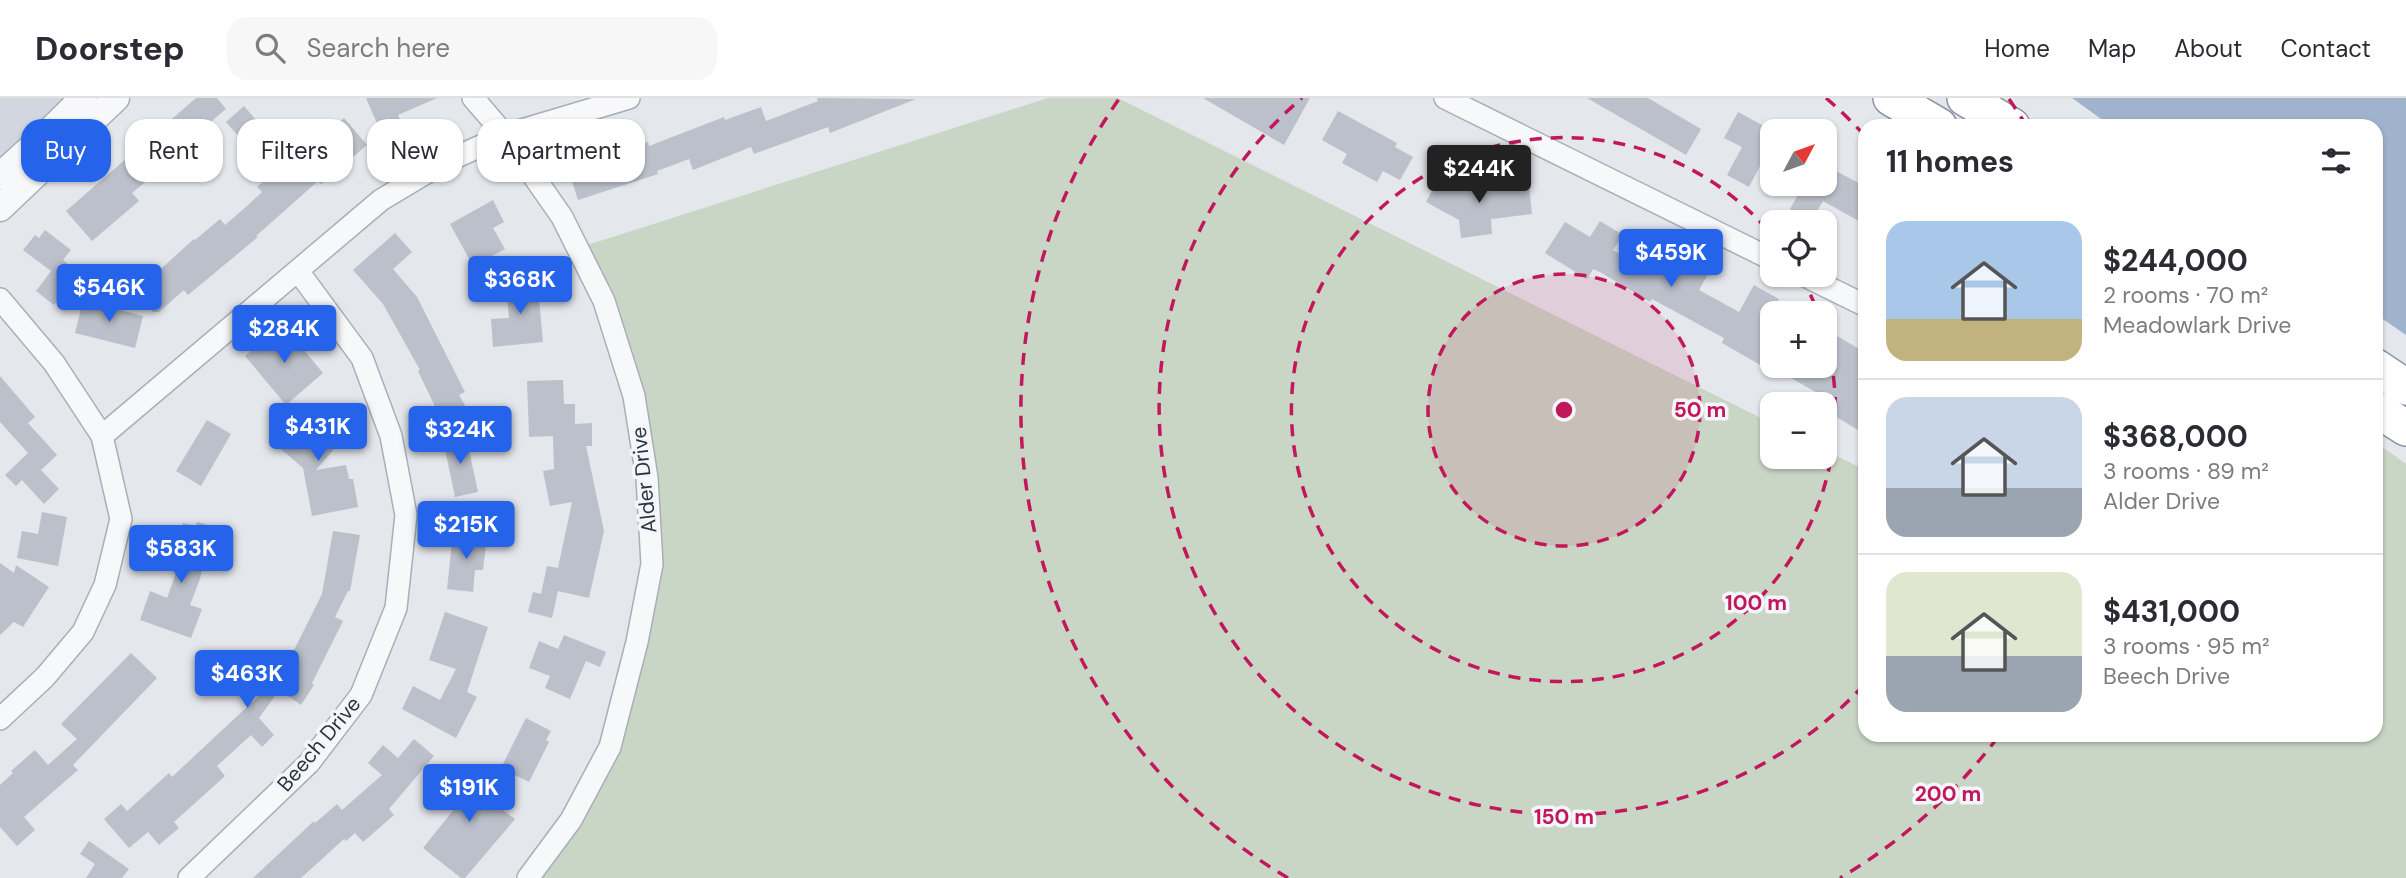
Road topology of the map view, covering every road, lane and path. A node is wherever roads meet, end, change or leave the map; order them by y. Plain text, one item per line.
1 (83, 98) edge
2 (116, 98) edge
3 (473, 98) edge
4 (629, 98) edge
5 (1444, 98) edge
6 (1892, 98) edge
7 (1965, 98) edge
8 (491, 119) edge
9 (559, 119) edge
10 (1927, 119) edge
11 (2000, 119) edge
12 (477, 148) edge
13 (0, 176) edge
14 (538, 182) edge
15 (0, 208) edge
16 (1760, 254) edge
17 (298, 271) junction
18 (1827, 287) edge
19 (0, 299) edge
20 (1858, 302) edge
21 (2383, 372) edge
22 (2406, 387) edge
23 (2383, 413) edge
24 (2406, 428) edge
25 (102, 436) junction
26 (0, 719) edge
27 (189, 878) edge
28 (528, 878) edge

1 - 13 street
2 - 15 street
3 - 8 street, Alder Drive
4 - 9 street
5 - 16 street
6 - 10 highway
7 - 11 highway
12 - 17 street
14 - 28 street, Alder Drive
17 - 25 street
17 - 27 street, Beech Drive
18 - 20 street
19 - 25 street
21 - 22 highway
23 - 24 highway
25 - 26 street

